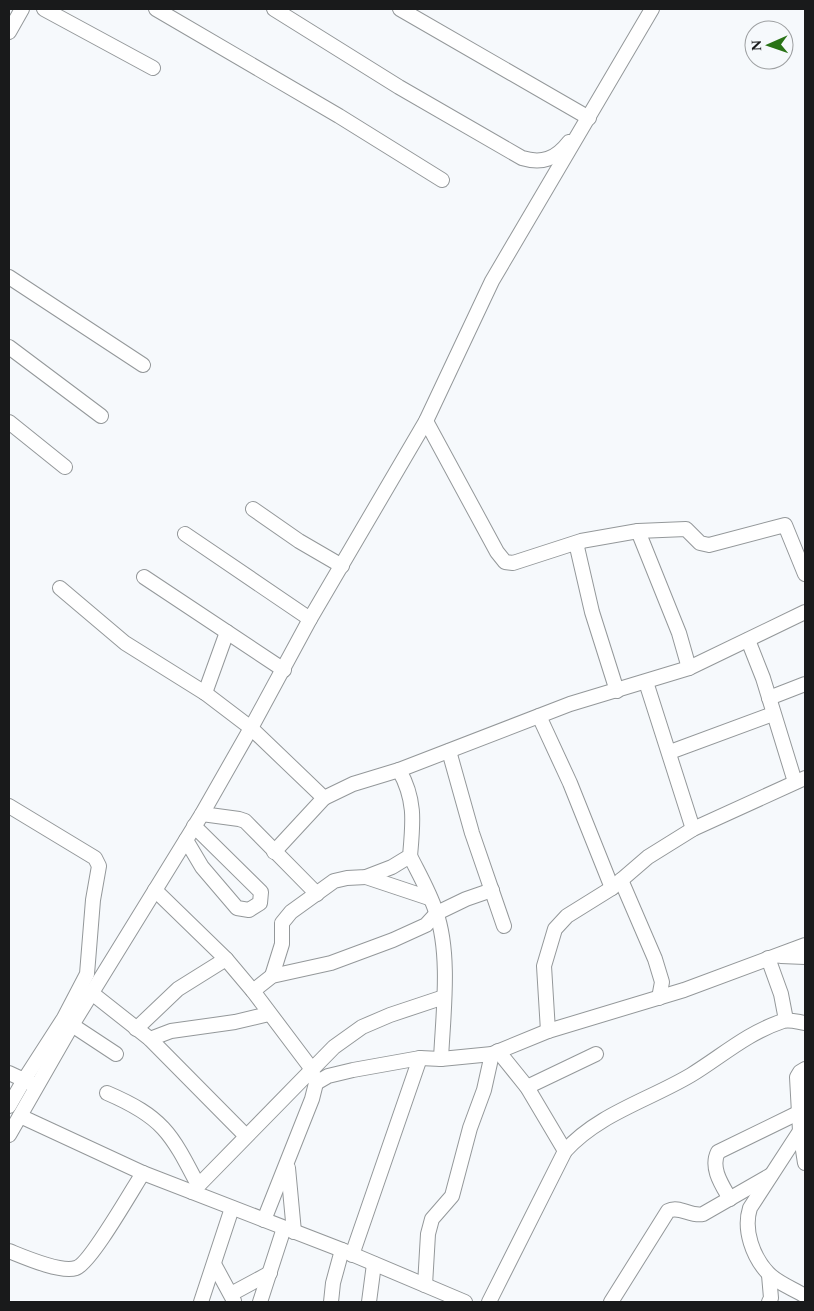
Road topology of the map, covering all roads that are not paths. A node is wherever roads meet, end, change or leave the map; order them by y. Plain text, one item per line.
1 (22, 9) edge
2 (44, 9) edge
3 (156, 9) edge
4 (274, 9) edge
5 (400, 9) edge
6 (652, 9) edge
7 (9, 32) edge
8 (153, 68) dead end
9 (589, 118) junction
10 (442, 180) dead end
11 (9, 277) edge
12 (9, 347) edge
13 (143, 365) dead end
14 (101, 416) dead end
15 (426, 421) junction
16 (9, 422) edge
17 (65, 467) dead end
18 (253, 509) dead end
19 (638, 531) junction
20 (185, 534) dead end
21 (579, 543) junction
22 (342, 566) junction
23 (805, 574) edge
24 (144, 577) dead end
25 (60, 588) dead end
26 (805, 612) edge
27 (310, 619) junction
28 (226, 632) junction
29 (748, 640) junction
30 (689, 668) junction
31 (284, 670) junction
32 (646, 682) junction
33 (805, 684) edge
34 (616, 691) junction
35 (205, 692) junction
36 (770, 698) junction
37 (773, 714) junction
38 (539, 716) junction
39 (251, 728) junction
40 (449, 751) junction
41 (670, 752) junction
42 (400, 770) junction
43 (800, 780) edge
44 (324, 798) junction
45 (9, 806) edge
46 (198, 820) junction
47 (693, 829) junction
48 (186, 840) junction
49 (274, 852) junction
50 (410, 856) junction
51 (366, 876) junction
52 (617, 884) junction
53 (155, 890) junction
54 (492, 890) junction
55 (317, 894) junction
56 (429, 898) junction
57 (437, 913) junction
58 (504, 926) dead end
59 (805, 945) edge
60 (805, 957) edge
61 (768, 958) junction
62 (226, 959) junction
63 (272, 976) junction
64 (253, 991) junction
65 (93, 994) junction
66 (444, 997) junction
67 (659, 998) junction
68 (269, 1014) junction
69 (786, 1020) junction
70 (805, 1023) edge
71 (72, 1025) junction
72 (136, 1029) junction
73 (548, 1031) junction
74 (150, 1038) junction
75 (495, 1052) junction
76 (116, 1054) dead end
77 (596, 1054) dead end
78 (420, 1058) junction
79 (441, 1059) junction
80 (310, 1068) junction
81 (805, 1069) edge
82 (9, 1073) edge
83 (24, 1080) junction
84 (316, 1083) junction
85 (527, 1086) junction
86 (37, 1087) junction
87 (107, 1093) dead end
88 (9, 1106) edge
89 (801, 1108) edge
90 (20, 1116) junction
91 (800, 1131) junction
92 (9, 1135) edge
93 (246, 1136) junction
94 (565, 1151) junction
95 (805, 1163) edge
96 (287, 1165) junction
97 (143, 1173) junction
98 (771, 1175) junction
99 (195, 1188) junction
100 (730, 1199) junction
101 (232, 1208) junction
102 (264, 1220) junction
103 (289, 1230) junction
104 (9, 1251) edge
105 (347, 1252) junction
106 (214, 1264) junction
107 (374, 1264) junction
108 (270, 1274) junction
109 (770, 1275) junction
110 (784, 1284) junction
111 (425, 1285) junction
112 (805, 1296) edge
113 (233, 1298) edge
114 (770, 1300) edge
115 (202, 1302) edge
116 (260, 1302) edge
117 (331, 1302) edge
118 (369, 1302) edge
119 (465, 1302) edge
120 (489, 1302) edge
121 (611, 1302) edge

1 - 7 street
2 - 8 street
3 - 10 street
4 - 9 street
5 - 9 street
6 - 9 street
9 - 15 street
11 - 13 street
12 - 14 street
15 - 21 street
15 - 22 street
16 - 17 street
18 - 22 street
19 - 21 street
19 - 23 street
19 - 30 street
20 - 27 street
21 - 34 street
22 - 27 street
24 - 28 street
25 - 35 street
26 - 29 street
27 - 31 street
28 - 31 street
28 - 35 street
29 - 30 street
29 - 36 street
30 - 32 street
31 - 39 street
32 - 34 street
32 - 41 street
33 - 36 street
34 - 38 street
35 - 39 street
36 - 37 street
37 - 41 street
37 - 43 street
38 - 40 street
38 - 52 street
39 - 44 street
39 - 46 street
40 - 42 street
40 - 54 street
41 - 47 street
42 - 44 street
42 - 50 street
43 - 47 street
44 - 49 street
45 - 83 street
46 - 48 street
46 - 48 street
46 - 49 street
47 - 52 street
48 - 53 street
49 - 55 street
50 - 51 street
50 - 56 street
51 - 55 street
51 - 56 street
52 - 67 street
52 - 73 street
53 - 62 street
53 - 65 street
54 - 57 street
54 - 58 street
55 - 63 street
56 - 57 street
57 - 63 street
57 - 66 street
59 - 61 street
60 - 61 street
61 - 67 street
61 - 69 street
62 - 64 street
62 - 72 street
63 - 64 street
64 - 68 street
65 - 71 street
65 - 72 street
66 - 79 street
66 - 80 street
67 - 73 street
68 - 74 street
68 - 80 street
69 - 70 street
69 - 94 street
71 - 76 street
71 - 86 street
72 - 74 street
73 - 75 street
74 - 93 street
75 - 79 street
75 - 85 street
75 - 111 street
77 - 85 street
78 - 79 street
78 - 84 street
78 - 105 street
80 - 84 street
80 - 93 street
81 - 89 street
82 - 83 street
83 - 86 street
83 - 88 street
84 - 96 street
85 - 94 street
86 - 90 street
87 - 99 street
89 - 91 street
89 - 100 street
90 - 92 street
90 - 97 street
91 - 95 street
91 - 98 street
93 - 99 street
94 - 120 street
96 - 102 street
96 - 103 street
97 - 99 street
97 - 104 street
98 - 100 street
98 - 109 street
99 - 101 street
100 - 121 street
101 - 102 street
101 - 106 street
102 - 103 street
103 - 105 street
103 - 108 street
105 - 107 street
105 - 117 street
106 - 113 street
106 - 115 street
107 - 111 street
107 - 118 street
108 - 113 street
108 - 116 street
109 - 110 street
109 - 114 street
110 - 112 street
110 - 114 street
111 - 119 street

